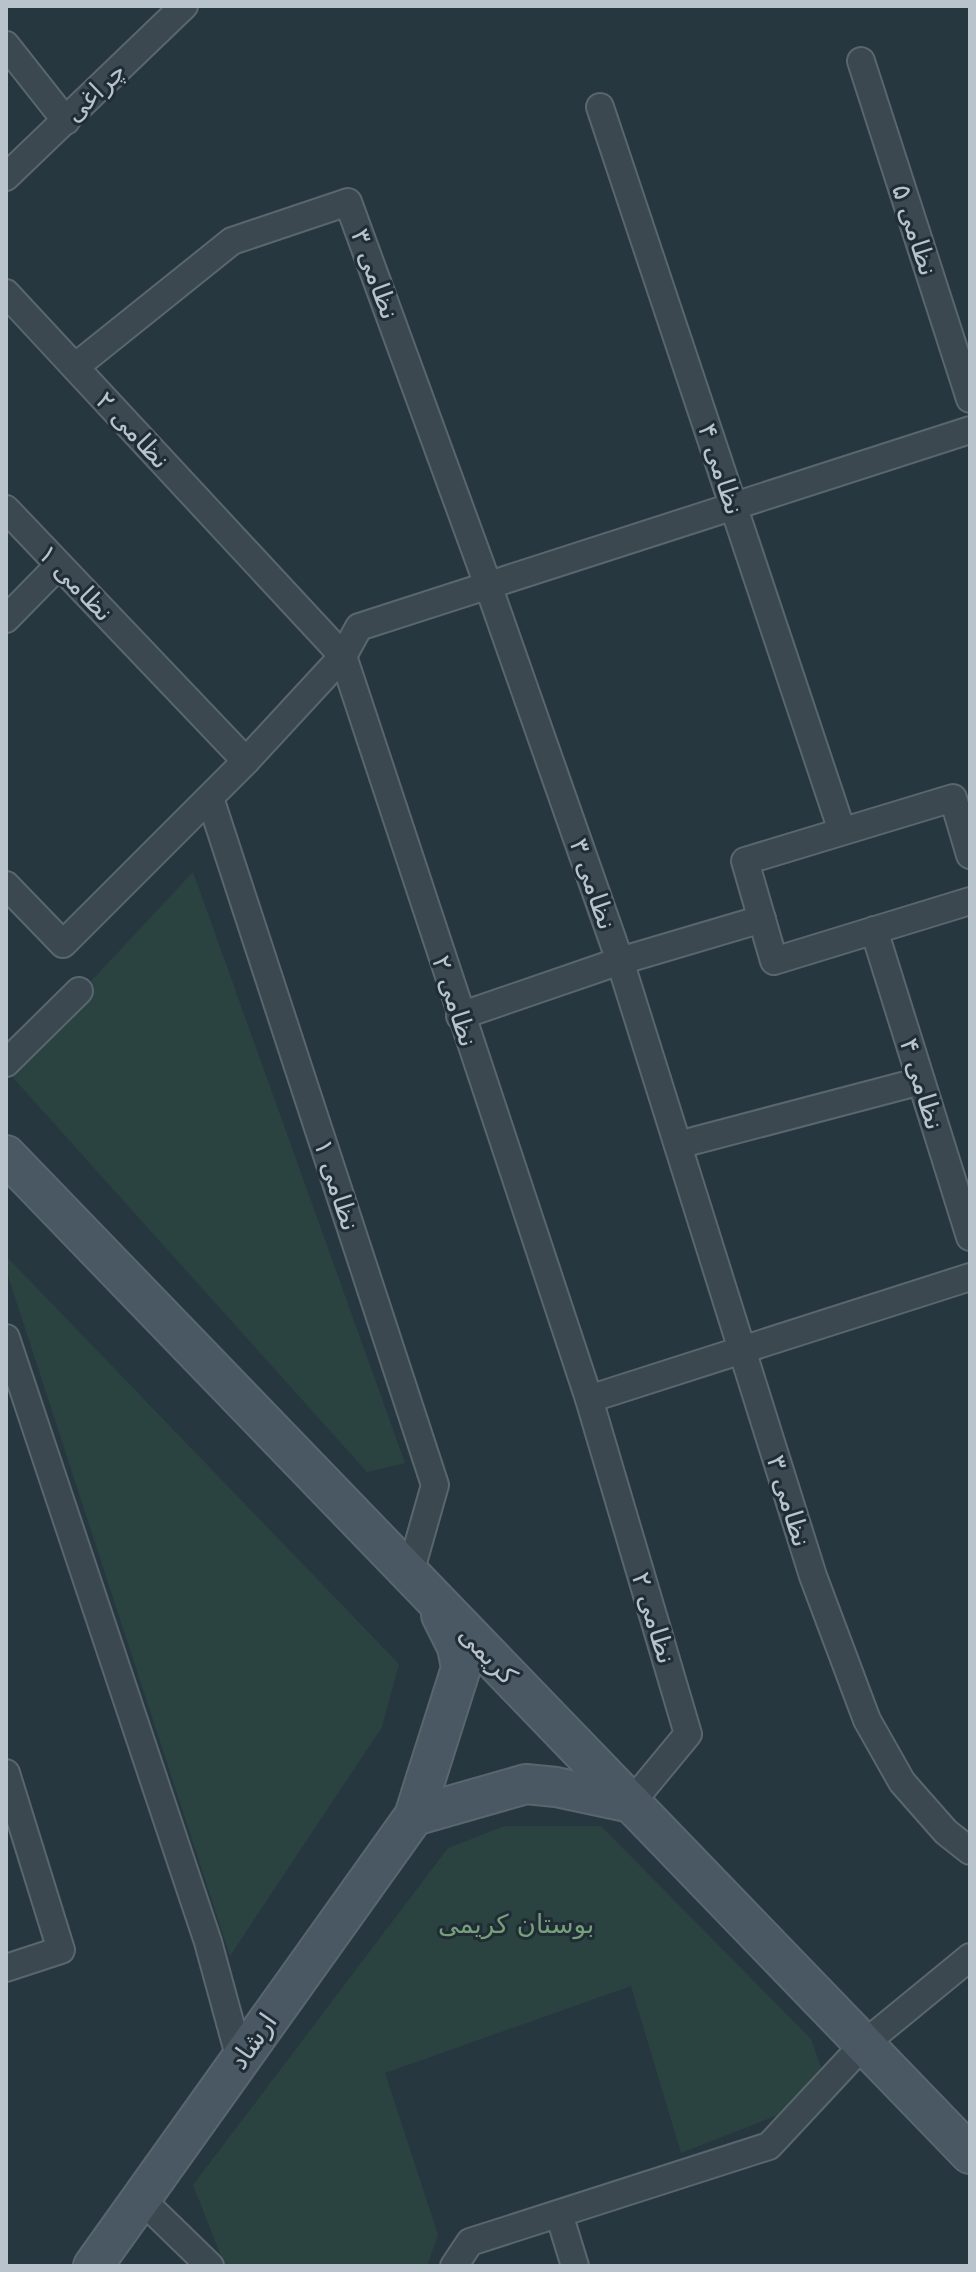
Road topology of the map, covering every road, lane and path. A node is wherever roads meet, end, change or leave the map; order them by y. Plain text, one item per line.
1 (184, 6) edge
2 (6, 45) edge
3 (861, 61) dead end
4 (600, 107) dead end
5 (66, 121) junction
6 (6, 177) edge
7 (6, 293) edge
8 (75, 367) junction
9 (970, 399) edge
10 (970, 430) edge
11 (733, 506) junction
12 (6, 509) edge
13 (59, 565) junction
14 (488, 585) junction
15 (6, 619) edge
16 (343, 656) junction
17 (246, 761) junction
18 (210, 798) junction
19 (842, 831) junction
20 (970, 855) edge
21 (6, 885) edge
22 (970, 901) edge
23 (762, 919) junction
24 (874, 930) junction
25 (620, 961) junction
26 (79, 991) dead end
27 (460, 1016) junction
28 (6, 1063) edge
29 (921, 1081) junction
30 (678, 1145) junction
31 (6, 1155) edge
32 (970, 1237) edge
33 (970, 1277) edge
34 (6, 1338) edge
35 (742, 1349) junction
36 (589, 1399) junction
37 (420, 1584) junction
38 (6, 1773) edge
39 (631, 1803) junction
40 (414, 1816) junction
41 (970, 1851) edge
42 (970, 1957) edge
43 (6, 1968) edge
44 (864, 2044) junction
45 (240, 2059) junction
46 (970, 2154) edge
47 (141, 2199) junction
48 (559, 2214) junction
49 (93, 2266) edge
50 (210, 2266) edge
51 (454, 2266) edge
52 (575, 2266) edge

1 - 5 street, چراغی
2 - 5 street
3 - 9 street, نظامی ۵
4 - 11 street, نظامی ۴
5 - 6 street, چراغی
7 - 8 street, نظامی ۲
8 - 14 street, نظامی ۳
8 - 16 street, نظامی ۲
10 - 11 street
11 - 14 street
11 - 19 street, نظامی ۴
12 - 13 street, نظامی ۱
13 - 15 street
13 - 17 street, نظامی ۱
14 - 16 street
14 - 25 street, نظامی ۳
16 - 17 street
16 - 27 street, نظامی ۲
17 - 18 street
18 - 21 street
18 - 37 street, نظامی ۱
19 - 20 street
19 - 23 street
22 - 24 street
23 - 24 street
23 - 25 street
24 - 29 street, نظامی ۴
25 - 27 street
25 - 30 street, نظامی ۳
26 - 28 street
27 - 36 street, نظامی ۲
29 - 30 street
29 - 32 street, نظامی ۴
30 - 35 street, نظامی ۳
31 - 37 street, کریمی
33 - 35 street
34 - 45 street
35 - 36 street
35 - 41 street, نظامی ۳
36 - 39 street, نظامی ۲
37 - 39 street, کریمی
37 - 40 street, ارشاد
38 - 43 street
39 - 40 street
39 - 44 street, کریمی
40 - 45 street, ارشاد
42 - 44 street
44 - 46 street, کریمی
44 - 48 street
45 - 47 street, ارشاد
47 - 49 street, ارشاد
47 - 50 street
48 - 51 street
48 - 52 street

